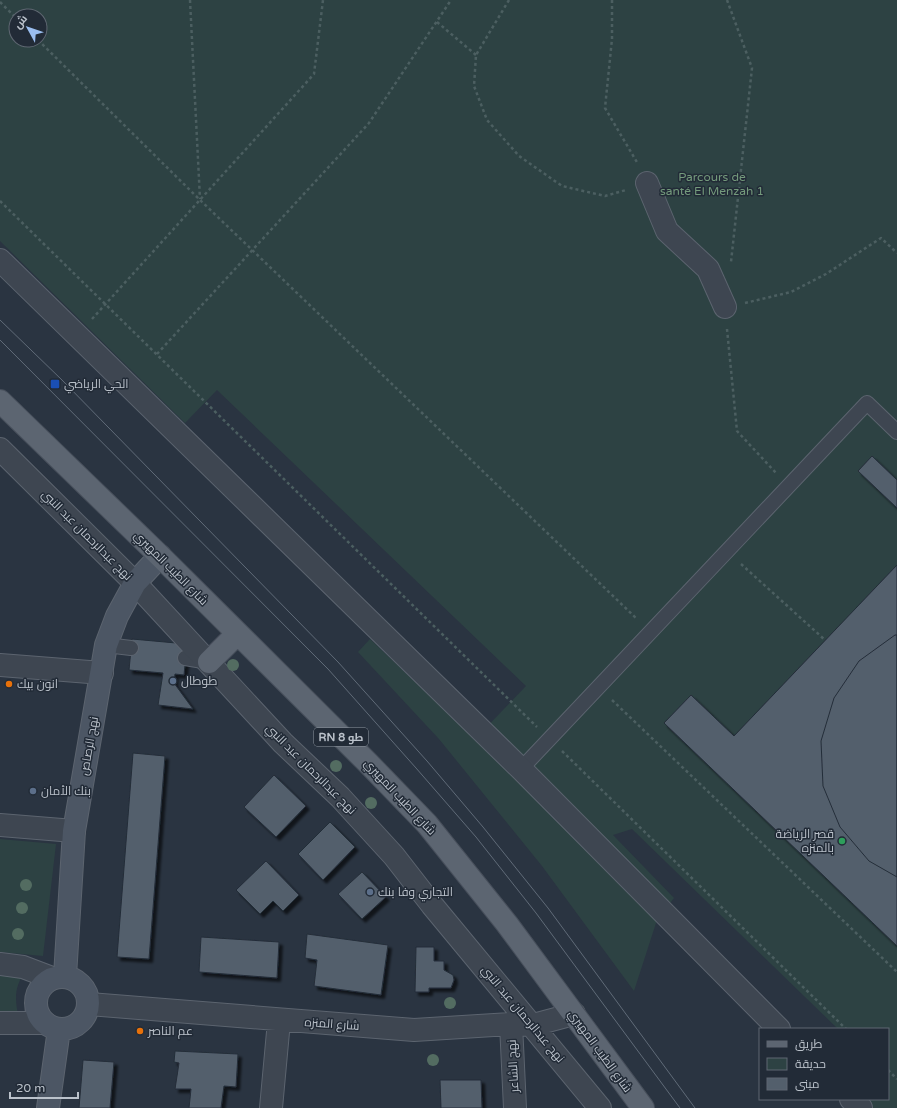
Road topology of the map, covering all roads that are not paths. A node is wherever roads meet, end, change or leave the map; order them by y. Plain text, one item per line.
1 (647, 183) road end
2 (0, 260) edge
3 (726, 308) road end
4 (0, 401) edge
5 (897, 432) edge
6 (0, 449) edge
7 (160, 556) junction
8 (135, 583) junction
9 (238, 634) junction
10 (106, 645) junction
11 (131, 648) dead end
12 (186, 658) dead end
13 (209, 662) junction
14 (0, 665) edge
15 (102, 673) junction
16 (521, 769) junction
17 (0, 825) edge
18 (74, 831) junction
19 (0, 964) edge
20 (59, 977) junction
21 (89, 1004) junction
22 (574, 1014) junction
23 (279, 1020) junction
24 (0, 1023) edge
25 (511, 1024) junction
26 (533, 1025) junction
27 (52, 1026) junction
28 (778, 1028) edge
29 (852, 1100) edge
30 (48, 1108) edge
31 (271, 1108) edge
32 (515, 1108) edge
33 (600, 1108) edge
34 (642, 1108) edge
35 (861, 1108) edge

1 - 3 street
2 - 16 street
4 - 7 main road, شارع الطيب المهيري / RN 8 طو
5 - 16 lane
6 - 8 street, نهج عبدالرحمان عبد النبي
7 - 8 street, نهج الرصاص
7 - 9 main road, شارع الطيب المهيري / RN 8 طو
8 - 10 street, نهج الرصاص
8 - 13 street, نهج عبدالرحمان عبد النبي
9 - 13 main road
9 - 22 main road, شارع الطيب المهيري / RN 8 طو
10 - 11 lane
10 - 15 street, نهج الرصاص
12 - 13 lane
13 - 26 street, نهج عبدالرحمان عبد النبي
14 - 15 street
15 - 18 street, نهج الرصاص
16 - 28 street
17 - 18 street
18 - 20 street, نهج الرصاص
19 - 20 street
20 - 21 street
20 - 27 street
21 - 23 street, شارع المنزه
21 - 27 street
22 - 26 street, شارع المنزه
22 - 34 main road, شارع الطيب المهيري / RN 8 طو
23 - 25 street, شارع المنزه
23 - 31 street
24 - 27 street
25 - 26 street, شارع المنزه
25 - 32 street, نهج الشاعر
26 - 33 street, نهج عبدالرحمان عبد النبي
27 - 30 street
29 - 35 street

